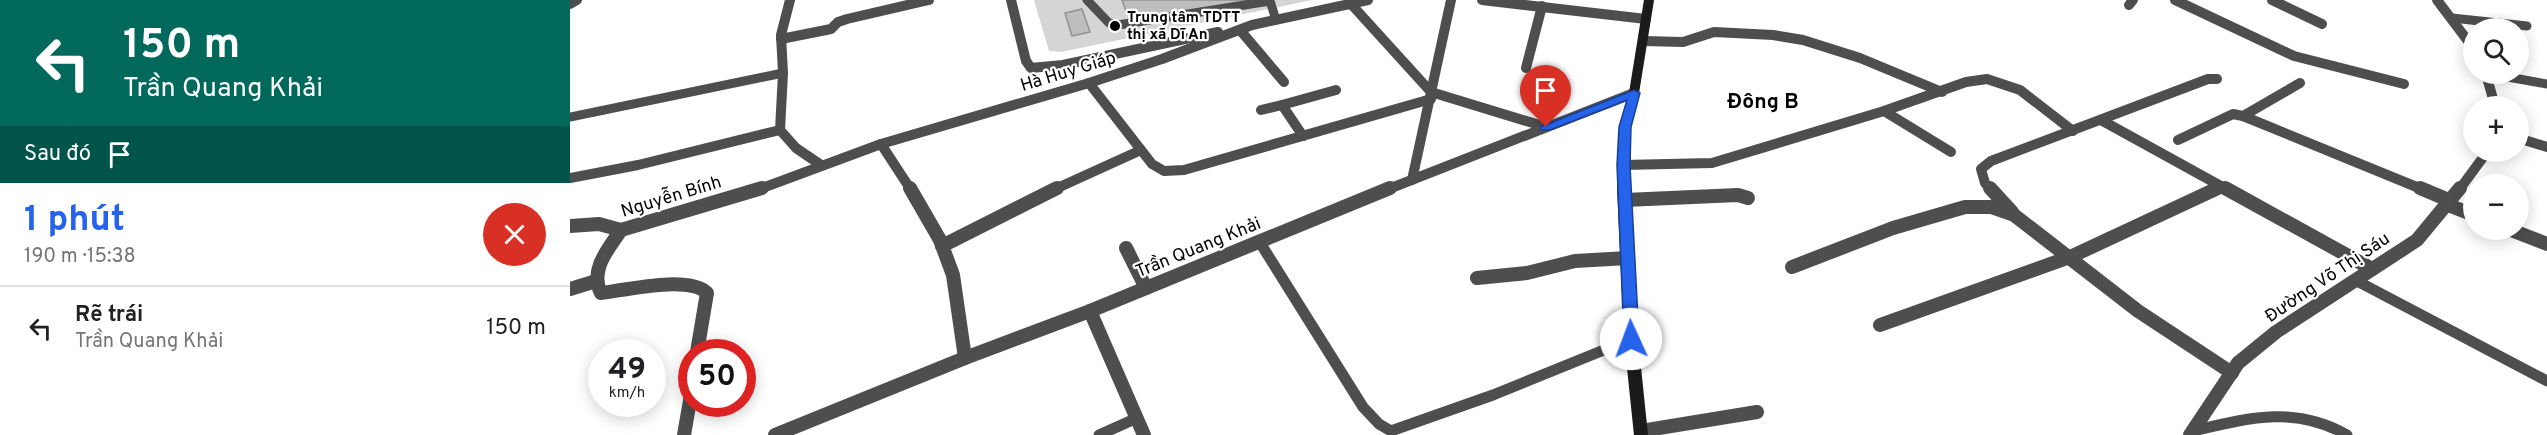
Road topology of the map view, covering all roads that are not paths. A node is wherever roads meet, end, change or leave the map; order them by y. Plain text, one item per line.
1 (577, 0) edge
2 (790, 0) edge
3 (929, 0) edge
4 (1011, 0) edge
5 (1087, 0) edge
6 (1271, 0) edge
7 (1368, 0) edge
8 (1451, 0) edge
9 (1482, 0) edge
10 (1649, 0) edge
11 (2175, 0) edge
12 (2272, 0) edge
13 (2437, 0) edge
14 (570, 4) edge
15 (1351, 4) junction
16 (1542, 6) junction
17 (2452, 18) junction
18 (1646, 19) junction
19 (2463, 19) edge
20 (1276, 20) junction
21 (2322, 24) dead end
22 (1252, 25) junction
23 (1240, 30) junction
24 (2463, 34) edge
25 (782, 39) junction
26 (1642, 41) junction
27 (1527, 68) dead end
28 (783, 73) junction
29 (2217, 80) dead end
30 (2529, 81) edge
31 (1089, 82) junction
32 (1284, 82) dead end
33 (2300, 83) dead end
34 (2404, 84) dead end
35 (2547, 84) edge
36 (1336, 90) dead end
37 (1942, 92) junction
38 (1634, 93) junction
39 (1431, 96) junction
40 (1282, 105) junction
41 (1261, 110) dead end
42 (1884, 111) junction
43 (2243, 116) junction
44 (570, 117) edge
45 (2101, 120) junction
46 (1546, 127) junction
47 (780, 130) junction
48 (2073, 131) junction
49 (1303, 136) junction
50 (2178, 141) dead end
51 (2529, 141) edge
52 (881, 144) junction
53 (2547, 147) edge
54 (1141, 150) junction
55 (1951, 152) dead end
56 (2480, 162) edge
57 (821, 165) junction
58 (1623, 165) junction
59 (570, 178) edge
60 (1412, 180) junction
61 (2221, 187) junction
62 (1748, 198) dead end
63 (1625, 200) junction
64 (2449, 203) junction
65 (2463, 210) edge
66 (2014, 215) junction
67 (570, 226) edge
68 (621, 230) junction
69 (2529, 237) edge
70 (1259, 241) junction
71 (2547, 244) edge
72 (942, 246) junction
73 (1126, 248) dead end
74 (2070, 257) junction
75 (1628, 258) junction
76 (1792, 267) dead end
77 (2372, 269) junction
78 (1477, 278) dead end
79 (2355, 280) junction
80 (596, 281) junction
81 (1146, 288) junction
82 (570, 289) edge
83 (1090, 311) junction
84 (1880, 325) dead end
85 (699, 339) edge
86 (1631, 339) junction
87 (965, 358) junction
88 (2232, 373) junction
89 (2547, 380) edge
90 (1757, 412) dead end
91 (687, 417) edge
92 (1137, 418) junction
93 (1641, 433) edge
94 (2192, 433) edge
95 (684, 435) edge
96 (775, 435) edge
97 (1099, 435) edge
98 (1144, 435) edge
99 (2347, 435) edge

1 - 14 street
2 - 25 street
3 - 25 street
4 - 22 street
5 - 6 lane
6 - 20 lane
7 - 15 street, Hà Huy Giáp
8 - 39 street
9 - 16 street
10 - 18 main road
11 - 34 street
12 - 21 street
13 - 17 street
15 - 20 street, Hà Huy Giáp
15 - 39 street
16 - 18 street
16 - 27 street
17 - 19 lane
17 - 24 street
18 - 26 main road
20 - 22 street, Hà Huy Giáp
22 - 23 street, Hà Huy Giáp
23 - 31 street, Hà Huy Giáp
23 - 32 street
25 - 28 street
26 - 37 street
26 - 38 main road
28 - 44 lane
28 - 47 street
29 - 45 street
30 - 35 lane
31 - 52 street, Hà Huy Giáp
31 - 54 street
33 - 43 street
36 - 40 street
37 - 42 street
37 - 48 street
38 - 46 street, Trần Quang Khải
38 - 58 main road
39 - 46 street
39 - 49 street
39 - 60 street
40 - 41 street
40 - 49 street
42 - 55 street
42 - 58 street
43 - 50 street
43 - 64 street
45 - 48 street
45 - 61 street
46 - 60 street, Trần Quang Khải
47 - 57 street
47 - 59 street
48 - 66 street
49 - 54 street
51 - 53 street
52 - 57 street, Nguyễn Bính
52 - 72 street
54 - 72 street
56 - 64 street, Đường Võ Thị Sáu
57 - 68 street, Nguyễn Bính
58 - 63 main road
60 - 70 street, Trần Quang Khải
61 - 74 street
61 - 77 street
62 - 63 street
63 - 75 main road
64 - 65 street
64 - 77 street, Đường Võ Thị Sáu
66 - 74 street
66 - 76 street
67 - 68 street
68 - 80 street, Nguyễn Bính
69 - 71 street
70 - 81 street, Trần Quang Khải
70 - 86 lane
72 - 87 street
73 - 81 street
74 - 84 street
74 - 88 street
75 - 78 street
75 - 86 main road
77 - 79 street, Đường Võ Thị Sáu
79 - 88 street, Đường Võ Thị Sáu
79 - 89 lane
80 - 82 street
80 - 85 street
81 - 83 street, Trần Quang Khải
83 - 87 street, Trần Quang Khải
83 - 92 street
86 - 93 main road
87 - 96 street, Trần Quang Khải
88 - 94 street, Đường Võ Thị Sáu
90 - 93 street
91 - 95 street
92 - 97 lane
92 - 98 street
94 - 99 lane

